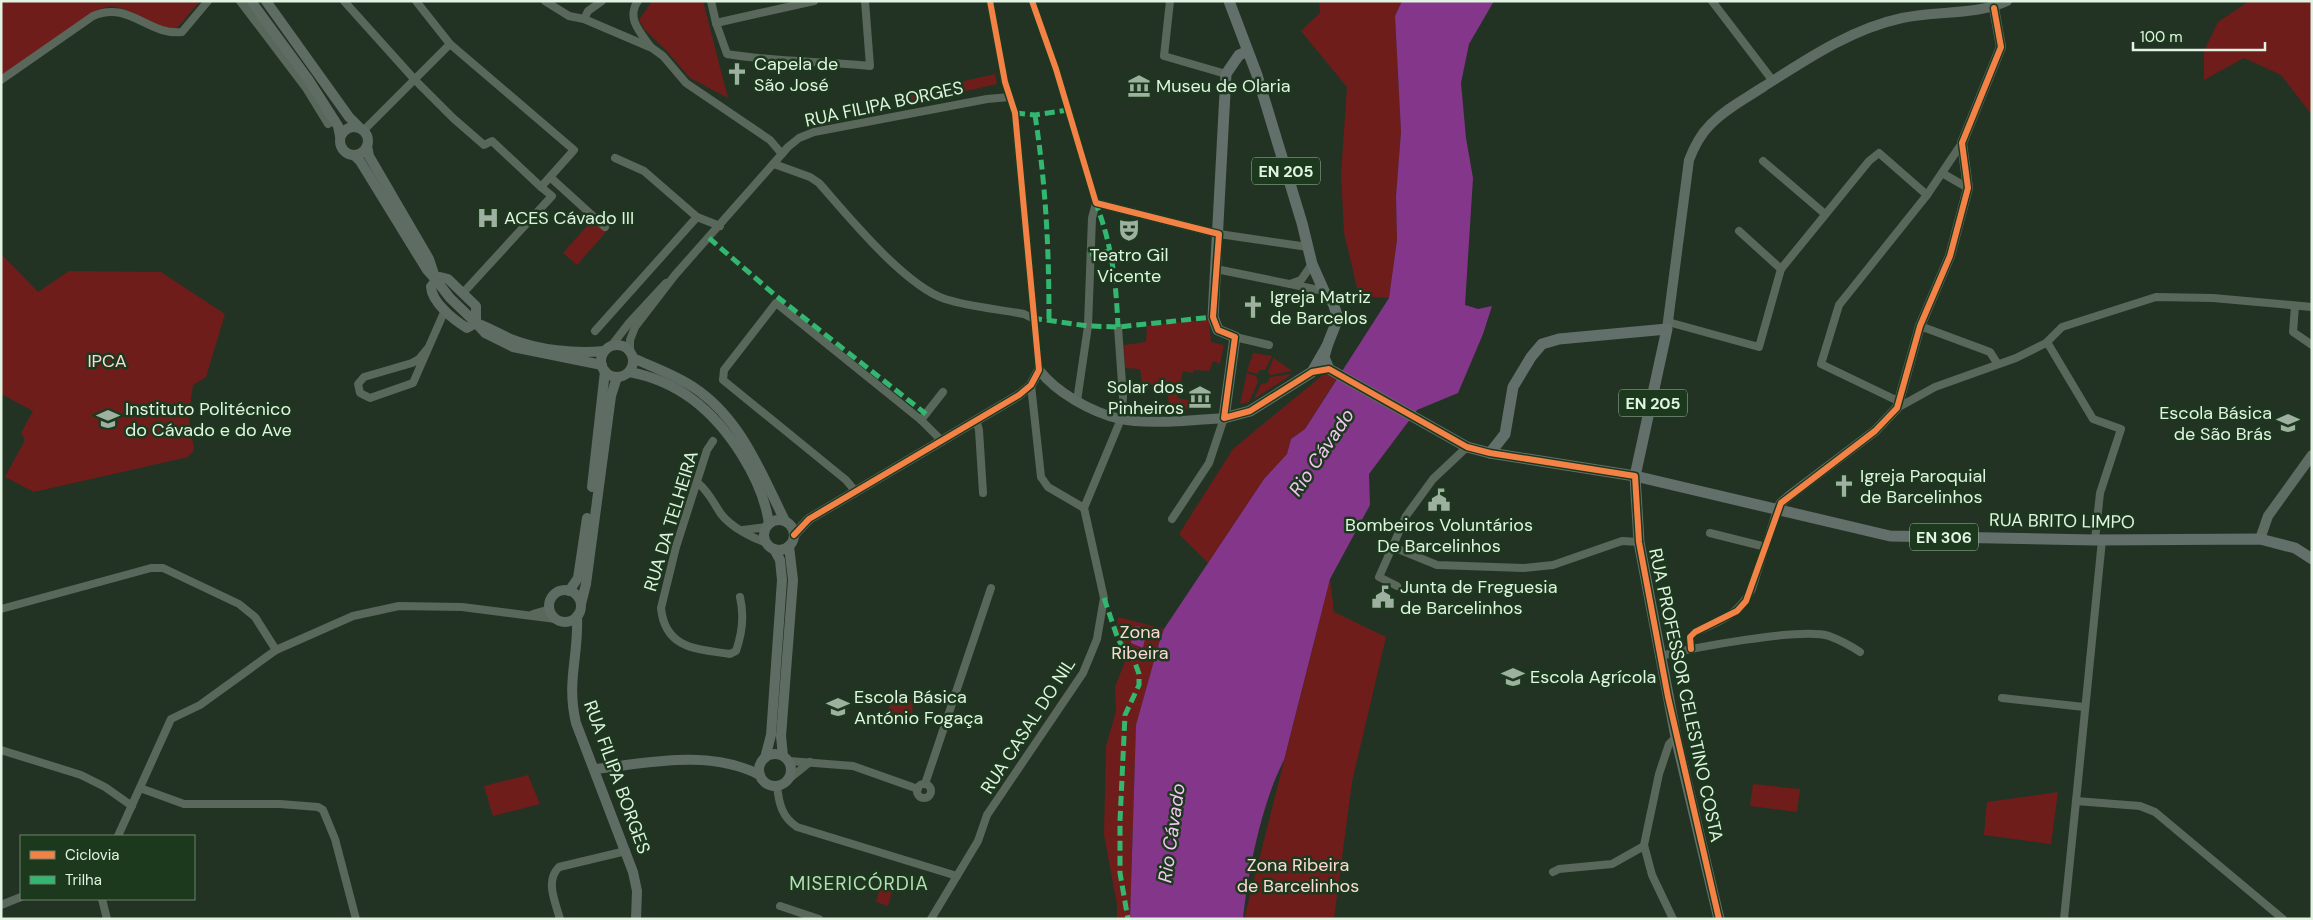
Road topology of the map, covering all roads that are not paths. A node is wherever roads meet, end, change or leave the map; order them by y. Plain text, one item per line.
1 (208, 1) edge
2 (240, 1) edge
3 (251, 1) edge
4 (266, 1) edge
5 (344, 1) edge
6 (416, 1) edge
7 (545, 1) edge
8 (602, 1) edge
9 (638, 1) edge
10 (711, 1) edge
11 (814, 1) edge
12 (865, 1) edge
13 (990, 1) edge
14 (1170, 1) edge
15 (1229, 1) edge
16 (1712, 1) edge
17 (2007, 1) edge
18 (1994, 8) junction
19 (584, 19) junction
20 (716, 23) junction
21 (450, 44) junction
22 (652, 48) junction
23 (1248, 51) junction
24 (1226, 74) junction
25 (1, 80) edge
26 (415, 80) junction
27 (1773, 81) junction
28 (1010, 97) junction
29 (334, 120) junction
30 (361, 129) junction
31 (340, 136) junction
32 (1962, 143) junction
33 (367, 146) junction
34 (782, 154) junction
35 (354, 155) junction
36 (615, 158) dead end
37 (1763, 161) dead end
38 (774, 164) junction
39 (1942, 173) junction
40 (550, 177) junction
41 (541, 187) junction
42 (1968, 188) junction
43 (1926, 194) junction
44 (1824, 214) junction
45 (697, 217) junction
46 (720, 226) junction
47 (605, 227) dead end
48 (1738, 230) dead end
49 (1219, 234) junction
50 (1308, 247) junction
51 (1312, 264) junction
52 (1216, 269) junction
53 (1782, 269) junction
54 (675, 275) junction
55 (436, 280) junction
56 (1290, 284) junction
57 (1324, 291) junction
58 (463, 293) junction
59 (2295, 306) junction
60 (2312, 307) edge
61 (445, 310) junction
62 (1032, 318) junction
63 (476, 323) junction
64 (1668, 326) junction
65 (1920, 326) junction
66 (1118, 327) dead end
67 (595, 331) dead end
68 (1235, 337) junction
69 (2047, 342) junction
70 (1269, 345) dead end
71 (2312, 345) edge
72 (1327, 346) junction
73 (428, 348) junction
74 (608, 348) junction
75 (632, 354) junction
76 (1997, 363) junction
77 (603, 368) junction
78 (1039, 370) junction
79 (1331, 370) junction
80 (629, 372) junction
81 (1312, 372) junction
82 (617, 377) junction
83 (1031, 385) junction
84 (943, 392) dead end
85 (1077, 401) junction
86 (1898, 404) junction
87 (1224, 418) junction
88 (1121, 419) junction
89 (921, 420) junction
90 (976, 420) junction
91 (941, 440) junction
92 (713, 441) dead end
93 (1467, 447) junction
94 (1490, 453) junction
95 (2312, 455) edge
96 (1635, 476) junction
97 (698, 483) junction
98 (856, 492) junction
99 (983, 493) dead end
100 (1084, 508) junction
101 (1777, 510) junction
102 (1172, 519) dead end
103 (809, 520) junction
104 (786, 522) junction
105 (768, 526) junction
106 (743, 530) junction
107 (1710, 533) dead end
108 (794, 535) junction
109 (2098, 540) junction
110 (2260, 540) junction
111 (1638, 542) junction
112 (771, 546) junction
113 (789, 546) junction
114 (1392, 547) junction
115 (1766, 547) junction
116 (2312, 559) edge
117 (1396, 586) dead end
118 (991, 588) dead end
119 (569, 591) junction
120 (740, 598) dead end
121 (581, 604) junction
122 (1, 608) edge
123 (550, 609) junction
124 (528, 616) junction
125 (577, 616) junction
126 (558, 620) junction
127 (576, 646) junction
128 (276, 650) junction
129 (1691, 650) junction
130 (1860, 652) dead end
131 (1660, 656) junction
132 (2002, 698) dead end
133 (2084, 707) junction
134 (1676, 737) junction
135 (1, 750) edge
136 (786, 758) junction
137 (763, 760) junction
138 (810, 762) junction
139 (742, 766) junction
140 (595, 769) junction
141 (760, 775) junction
142 (789, 779) junction
143 (777, 786) junction
144 (140, 788) junction
145 (2076, 801) junction
146 (132, 806) junction
147 (118, 835) edge
148 (1644, 846) junction
149 (626, 851) junction
150 (1553, 872) dead end
151 (957, 876) junction
152 (20, 896) edge
153 (102, 900) edge
154 (1, 905) edge
155 (780, 906) dead end
156 (107, 919) edge
157 (356, 919) edge
158 (560, 919) edge
159 (636, 919) edge
160 (819, 919) edge
161 (931, 919) edge
162 (1673, 919) edge
163 (1719, 919) edge
164 (2064, 919) edge
165 (2283, 919) edge

1 - 25 street
2 - 29 street
3 - 29 main road
4 - 30 main road
5 - 26 street
6 - 21 street
7 - 19 street
8 - 19 street
9 - 22 street
10 - 20 street
11 - 20 street
12 - 20 street
13 - 28 street
14 - 24 street
15 - 23 main road, EN 205
16 - 27 street
17 - 18 main road
18 - 27 main road, RUA PROFESSOR CELESTINO COSTA
18 - 32 main road
19 - 22 street
21 - 26 street
21 - 40 street
22 - 34 street
23 - 24 main road
23 - 50 main road, EN 205
24 - 49 main road
26 - 30 street
26 - 41 street
27 - 64 main road, RUA PROFESSOR CELESTINO COSTA
28 - 34 street, RUA FILIPA BORGES
28 - 62 street
29 - 31 main road
30 - 31 main road
30 - 33 main road
31 - 35 main road
32 - 39 street
32 - 42 main road
33 - 35 main road
33 - 55 main road
34 - 38 street, RUA FILIPA BORGES
35 - 55 main road
36 - 45 street
37 - 44 street
38 - 46 street, RUA FILIPA BORGES
38 - 62 street
39 - 42 street
39 - 43 street
40 - 41 street
40 - 47 street
41 - 58 street
42 - 65 main road
43 - 44 street
43 - 86 street
44 - 53 street
45 - 46 street
45 - 67 street
46 - 54 street, RUA FILIPA BORGES
48 - 53 street
49 - 50 street
49 - 52 main road
49 - 85 street
50 - 51 main road, EN 205
51 - 56 street
51 - 57 main road, EN 205
52 - 56 street
52 - 68 main road
53 - 64 street
54 - 74 street, RUA FILIPA BORGES
54 - 75 street, RUA FILIPA BORGES
55 - 58 main road
55 - 61 main road
55 - 63 main road
56 - 57 street
57 - 72 main road, EN 205
58 - 63 main road
59 - 60 street
59 - 69 street
59 - 71 street
61 - 63 main road
61 - 73 street
62 - 78 street
63 - 74 main road
63 - 77 main road
64 - 94 main road
64 - 96 main road, RUA PROFESSOR CELESTINO COSTA / EN 205
65 - 76 street
65 - 86 main road
66 - 88 street
68 - 70 street
68 - 87 main road
69 - 76 street
69 - 109 street
72 - 79 main road, EN 205
72 - 81 main road, EN 205
73 - 73 street
74 - 75 main road
74 - 77 main road
75 - 80 main road
75 - 104 main road
76 - 86 street
77 - 82 main road
77 - 119 main road
78 - 83 main road
78 - 85 main road
79 - 81 main road, EN 205
79 - 93 main road, RUA BRITO LIMPO
80 - 82 main road
80 - 105 main road
81 - 87 main road, EN 205
82 - 121 main road
83 - 90 main road
83 - 100 street
84 - 89 street
85 - 88 main road
86 - 101 main road
87 - 88 main road
87 - 102 street
88 - 100 street
89 - 91 street
89 - 98 street
90 - 91 main road
90 - 99 street
91 - 98 main road
92 - 97 street, RUA DA TELHEIRA
93 - 94 main road, RUA BRITO LIMPO
93 - 114 street
94 - 96 main road, RUA BRITO LIMPO
95 - 110 main road
96 - 101 main road, RUA BRITO LIMPO / EN 306
96 - 111 main road, RUA PROFESSOR CELESTINO COSTA / EN 205
97 - 106 street
97 - 120 street, RUA DA TELHEIRA
98 - 103 main road
100 - 151 street, RUA CASAL DO NIL
101 - 109 main road, RUA BRITO LIMPO / EN 306
101 - 115 street
103 - 104 main road
103 - 108 main road
104 - 105 main road
104 - 108 main road
105 - 106 street
105 - 112 main road
106 - 112 street
107 - 115 street
108 - 113 main road
109 - 110 main road, RUA BRITO LIMPO / EN 306
109 - 133 street
110 - 116 main road, RUA BRITO LIMPO / EN 306
111 - 114 street
111 - 131 main road, RUA PROFESSOR CELESTINO COSTA / EN 205
112 - 113 main road
112 - 137 main road
113 - 136 main road
114 - 117 street
115 - 129 street
118 - 138 street
119 - 121 main road
119 - 123 main road
121 - 125 main road
122 - 128 street
123 - 124 street
123 - 126 main road
124 - 126 street
124 - 128 street
125 - 126 main road
125 - 127 main road, RUA FILIPA BORGES
126 - 127 main road
127 - 140 main road, RUA FILIPA BORGES
128 - 144 street
129 - 130 street
129 - 131 street
131 - 134 main road, RUA PROFESSOR CELESTINO COSTA / EN 205
132 - 133 street
133 - 145 street
134 - 148 street
134 - 163 main road, RUA PROFESSOR CELESTINO COSTA / EN 205
135 - 146 street
136 - 137 main road
136 - 138 street
136 - 142 main road
137 - 139 main road
137 - 141 main road
138 - 142 street
139 - 140 main road
139 - 141 main road
140 - 149 main road, RUA FILIPA BORGES
141 - 143 main road
142 - 143 main road
143 - 151 street
144 - 146 street
144 - 157 street
145 - 164 street
145 - 165 street
146 - 147 street
148 - 150 street
148 - 162 street
149 - 158 street
149 - 159 main road, RUA FILIPA BORGES
151 - 161 street, RUA CASAL DO NIL
152 - 154 street
153 - 156 street
155 - 160 street

